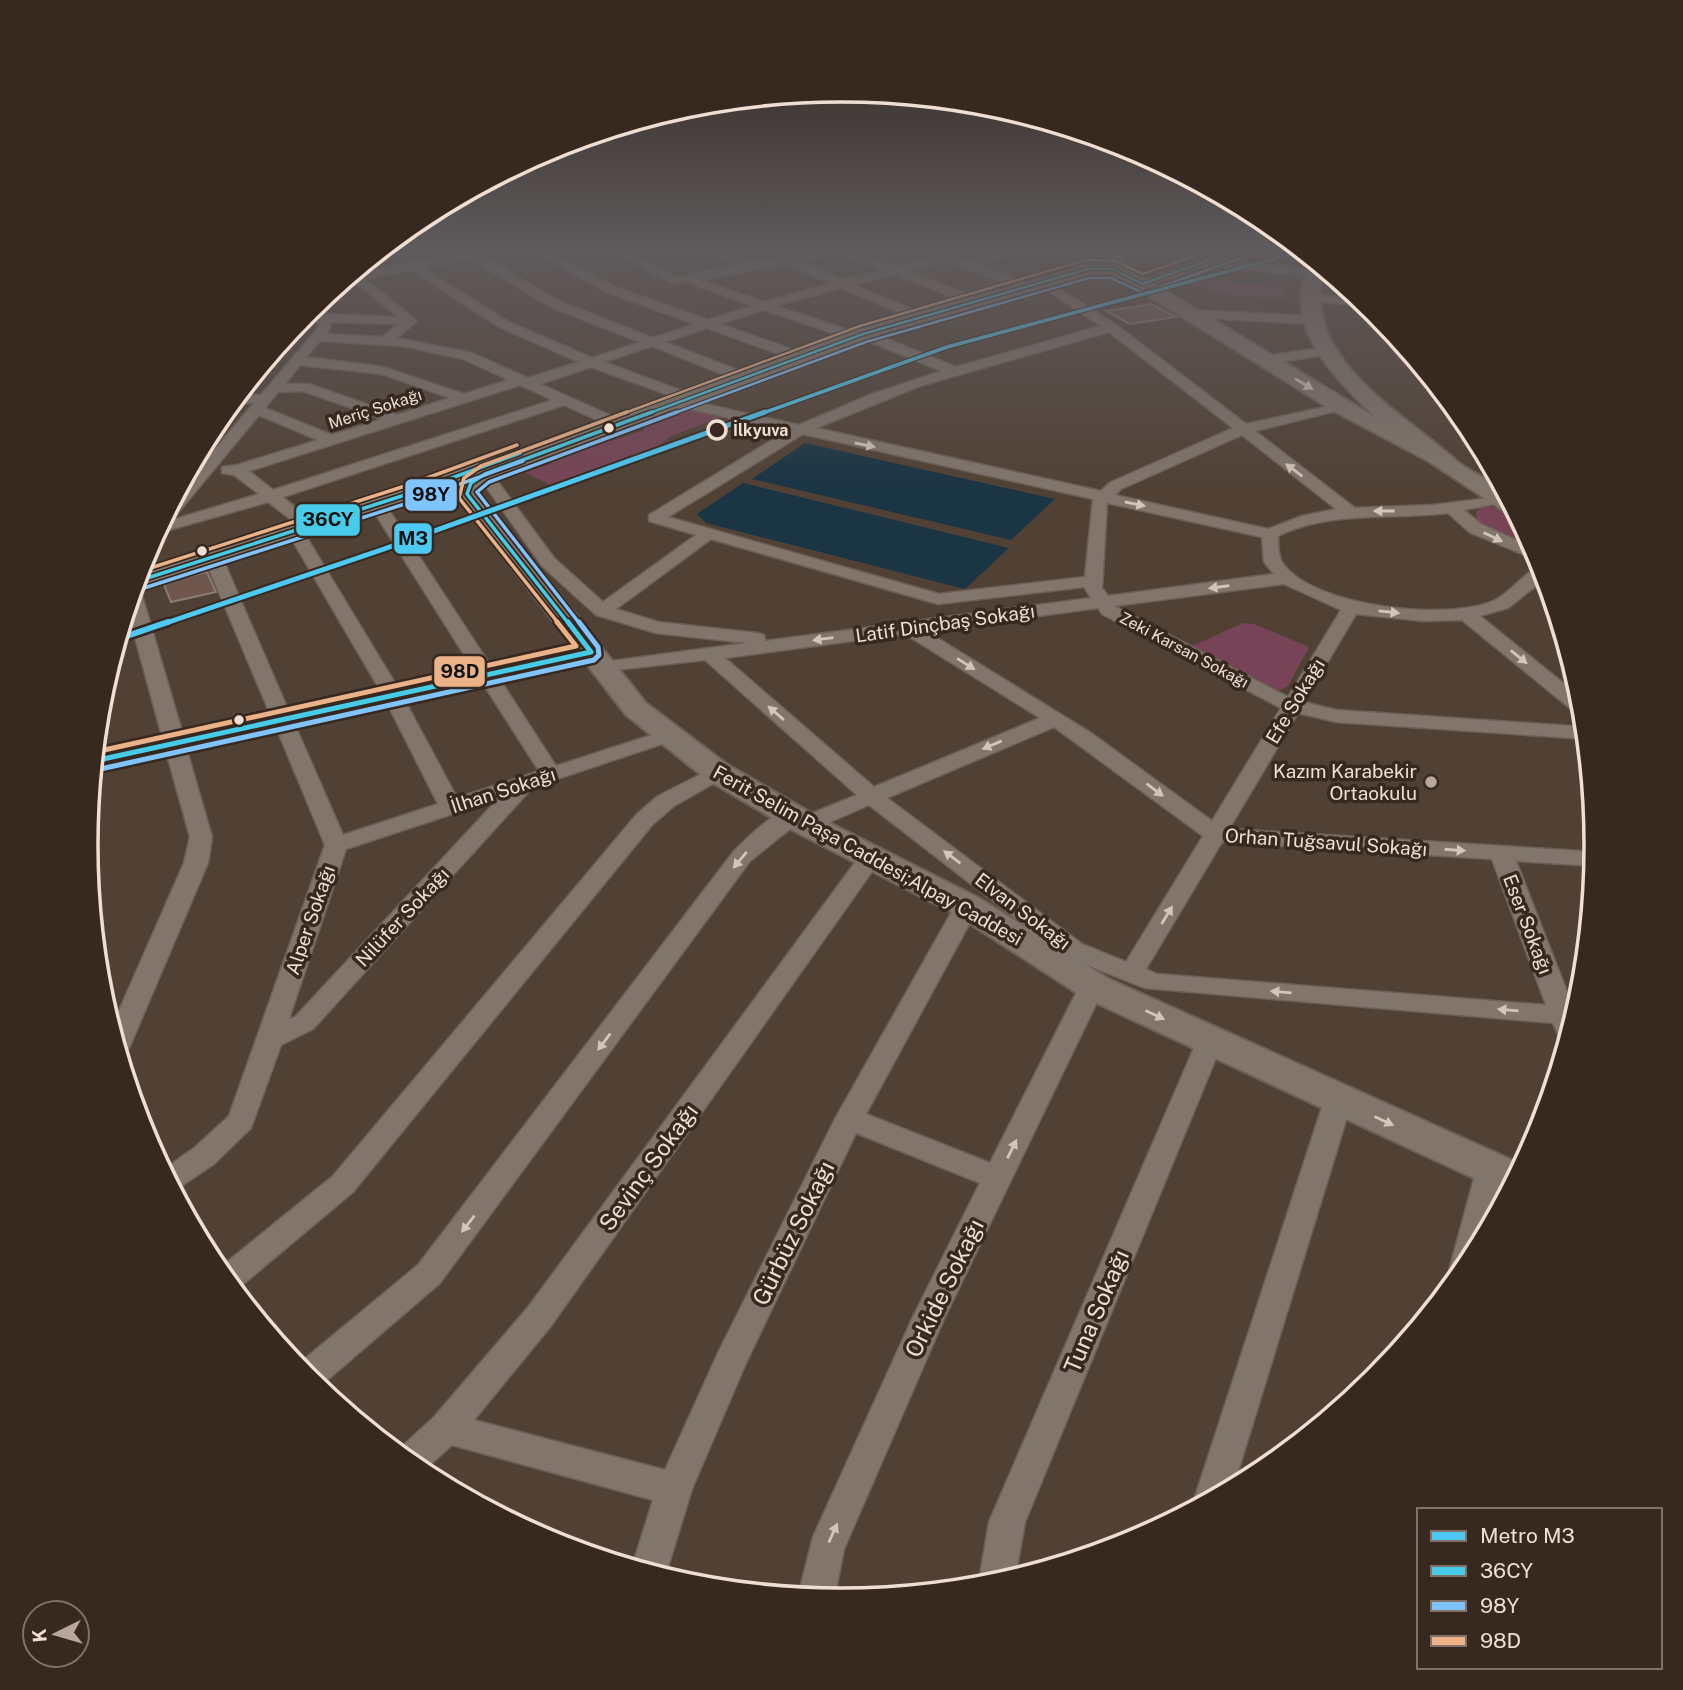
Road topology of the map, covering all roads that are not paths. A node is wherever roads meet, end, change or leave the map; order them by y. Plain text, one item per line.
1 (323, 329) edge
2 (401, 329) edge
3 (514, 329) edge
4 (621, 329) edge
5 (689, 329) edge
6 (722, 329) edge
7 (844, 329) edge
8 (848, 329) edge
9 (864, 329) edge
10 (867, 329) edge
11 (1094, 329) edge
12 (1112, 329) edge
13 (1214, 329) edge
14 (1317, 329) edge
15 (855, 332) junction
16 (316, 337) junction
17 (386, 340) junction
18 (653, 341) junction
19 (1327, 351) junction
20 (798, 356) junction
21 (1264, 360) junction
22 (296, 362) junction
23 (590, 362) junction
24 (952, 370) junction
25 (735, 374) junction
26 (525, 381) junction
27 (1362, 392) junction
28 (464, 398) junction
29 (677, 398) junction
30 (265, 399) junction
31 (246, 400) edge
32 (566, 400) junction
33 (1339, 405) junction
34 (397, 420) junction
35 (609, 420) junction
36 (772, 424) junction
37 (799, 430) junction
38 (1241, 430) junction
39 (332, 441) junction
40 (205, 462) edge
41 (1452, 466) junction
42 (200, 470) edge
43 (237, 470) junction
44 (485, 474) junction
45 (408, 494) junction
46 (467, 494) junction
47 (1496, 494) edge
48 (272, 495) junction
49 (1104, 497) junction
50 (1500, 502) edge
51 (377, 503) junction
52 (1457, 506) junction
53 (1349, 511) junction
54 (171, 526) edge
55 (302, 528) junction
56 (709, 533) junction
57 (1270, 534) junction
58 (1523, 550) edge
59 (213, 557) junction
60 (148, 578) edge
61 (1286, 578) junction
62 (1535, 578) edge
63 (1094, 581) junction
64 (1101, 602) junction
65 (136, 608) edge
66 (1351, 608) junction
67 (603, 611) junction
68 (1466, 614) junction
69 (908, 628) junction
70 (795, 643) junction
71 (709, 654) junction
72 (598, 660) junction
73 (489, 675) junction
74 (393, 696) junction
75 (1571, 699) edge
76 (1293, 705) junction
77 (1055, 719) junction
78 (282, 720) junction
79 (1576, 732) edge
80 (670, 735) junction
81 (173, 744) junction
82 (103, 759) edge
83 (717, 772) junction
84 (551, 774) junction
85 (525, 783) junction
86 (870, 794) junction
87 (451, 807) junction
88 (799, 820) junction
89 (1216, 835) junction
90 (336, 845) junction
91 (1501, 853) junction
92 (870, 858) junction
93 (1584, 858) edge
94 (967, 906) junction
95 (1131, 974) junction
96 (1096, 988) junction
97 (1566, 1011) edge
98 (1564, 1020) edge
99 (122, 1034) edge
100 (269, 1039) junction
101 (1210, 1041) junction
102 (1338, 1101) junction
103 (849, 1119) junction
104 (1503, 1175) edge
105 (176, 1176) edge
106 (997, 1178) junction
107 (1490, 1207) edge
108 (235, 1274) edge
109 (315, 1370) edge
110 (446, 1428) junction
111 (417, 1455) edge
112 (1216, 1487) edge
113 (674, 1489) junction
114 (652, 1564) edge
115 (997, 1572) edge
116 (818, 1588) edge

1 - 16 street
2 - 17 street
3 - 23 street
4 - 18 street
5 - 18 street, Meriç Sokağı
6 - 20 street
7 - 15 street
8 - 15 street
9 - 15 main road
10 - 15 main road
11 - 24 street
12 - 38 street
13 - 21 main road
14 - 19 main road
15 - 20 main road
15 - 24 street
16 - 17 street
16 - 22 street
17 - 26 street
18 - 23 street, Meriç Sokağı
18 - 25 street
19 - 21 street
19 - 27 main road
20 - 25 main road
20 - 29 main road
21 -> 33 main road
22 - 28 street
22 - 30 street
23 - 26 street, Meriç Sokağı
23 - 29 street
24 - 36 street
24 - 37 street
25 - 29 main road
26 - 28 street, Meriç Sokağı
26 - 32 street
27 - 33 main road
27 - 41 main road
28 - 34 street, Meriç Sokağı
29 - 35 main road
29 - 36 street
29 - 44 main road
30 - 31 street
30 - 34 street
30 - 39 street
30 - 40 street
32 - 35 street
32 - 48 street
33 - 38 street
33 - 41 main road
34 - 39 street, Meriç Sokağı
35 - 45 main road
36 - 37 street
37 -> 49 street
37 - 56 street
38 - 49 street
53 -> 38 street
39 - 43 street, Meriç Sokağı
41 - 47 main road
41 - 52 street
42 - 43 street, Meriç Sokağı
43 - 48 street
44 - 46 main road
44 - 67 street
45 - 46 main road
45 - 51 main road
46 - 72 main road, Ferit Selim Paşa Caddesi;Alpay Caddesi
48 - 54 street
48 - 55 street
49 -> 57 street
49 - 63 street, Zeki Karsan Sokağı
50 - 52 street
51 - 55 main road
51 - 73 street
52 -> 53 street
52 -> 58 street
53 - 57 street
55 - 59 main road
55 - 74 street
56 - 63 street
56 - 67 street
57 - 61 street
59 - 60 main road
59 - 78 street, Alper Sokağı
61 -> 64 street, Latif Dinçbaş Sokağı
61 - 66 street
62 - 68 street
63 - 64 street, Zeki Karsan Sokağı
64 - 69 street, Latif Dinçbaş Sokağı
64 - 76 street, Zeki Karsan Sokağı
65 - 81 street
66 -> 68 street
66 - 76 street, Efe Sokağı
67 - 70 street
68 -> 75 street
69 -> 70 street, Latif Dinçbaş Sokağı
69 -> 77 street, Orhan Tuğsavul Sokağı
70 - 71 street, Latif Dinçbaş Sokağı
71 - 72 street, Latif Dinçbaş Sokağı
86 -> 71 street, Elvan Sokağı
72 - 73 street
72 - 80 main road, Ferit Selim Paşa Caddesi;Alpay Caddesi
73 - 74 street
73 - 84 street
74 - 78 street
74 - 87 street
76 - 79 street, Zeki Karsan Sokağı
76 - 89 street, Efe Sokağı
77 -> 86 street
77 -> 89 street, Orhan Tuğsavul Sokağı
78 - 81 street
78 - 90 street, Alper Sokağı
80 - 83 main road, Ferit Selim Paşa Caddesi;Alpay Caddesi
80 - 84 street, İlhan Sokağı
81 - 82 street
81 - 99 street
83 - 88 main road, Ferit Selim Paşa Caddesi;Alpay Caddesi
83 - 108 street
84 - 85 street, İlhan Sokağı
85 - 87 street, İlhan Sokağı
85 - 100 street, Nilüfer Sokağı
86 - 88 street
95 -> 86 street, Elvan Sokağı
87 - 90 street, İlhan Sokağı
88 - 92 main road, Ferit Selim Paşa Caddesi;Alpay Caddesi
88 -> 109 street
89 -> 91 street, Orhan Tuğsavul Sokağı
95 -> 89 street, Efe Sokağı
90 - 100 street, Alper Sokağı
91 - 93 street, Orhan Tuğsavul Sokağı
91 - 97 street, Eser Sokağı
92 - 94 main road, Ferit Selim Paşa Caddesi;Alpay Caddesi
92 - 110 street, Sevinç Sokağı
94 - 96 main road, Ferit Selim Paşa Caddesi;Alpay Caddesi
94 - 103 street, Gürbüz Sokağı
95 - 96 main road
98 -> 95 street, Elvan Sokağı
96 -> 101 main road, Ferit Selim Paşa Caddesi;Alpay Caddesi
106 -> 96 street, Orkide Sokağı
100 - 105 street, Alper Sokağı
101 - 102 main road, Ferit Selim Paşa Caddesi;Alpay Caddesi
101 - 115 street, Tuna Sokağı
102 -> 104 main road, Ferit Selim Paşa Caddesi;Alpay Caddesi
102 - 112 street
103 - 106 street
103 - 113 street, Gürbüz Sokağı
104 - 107 street
116 -> 106 street, Orkide Sokağı
110 - 111 street, Sevinç Sokağı
110 - 113 street
113 - 114 street, Gürbüz Sokağı

